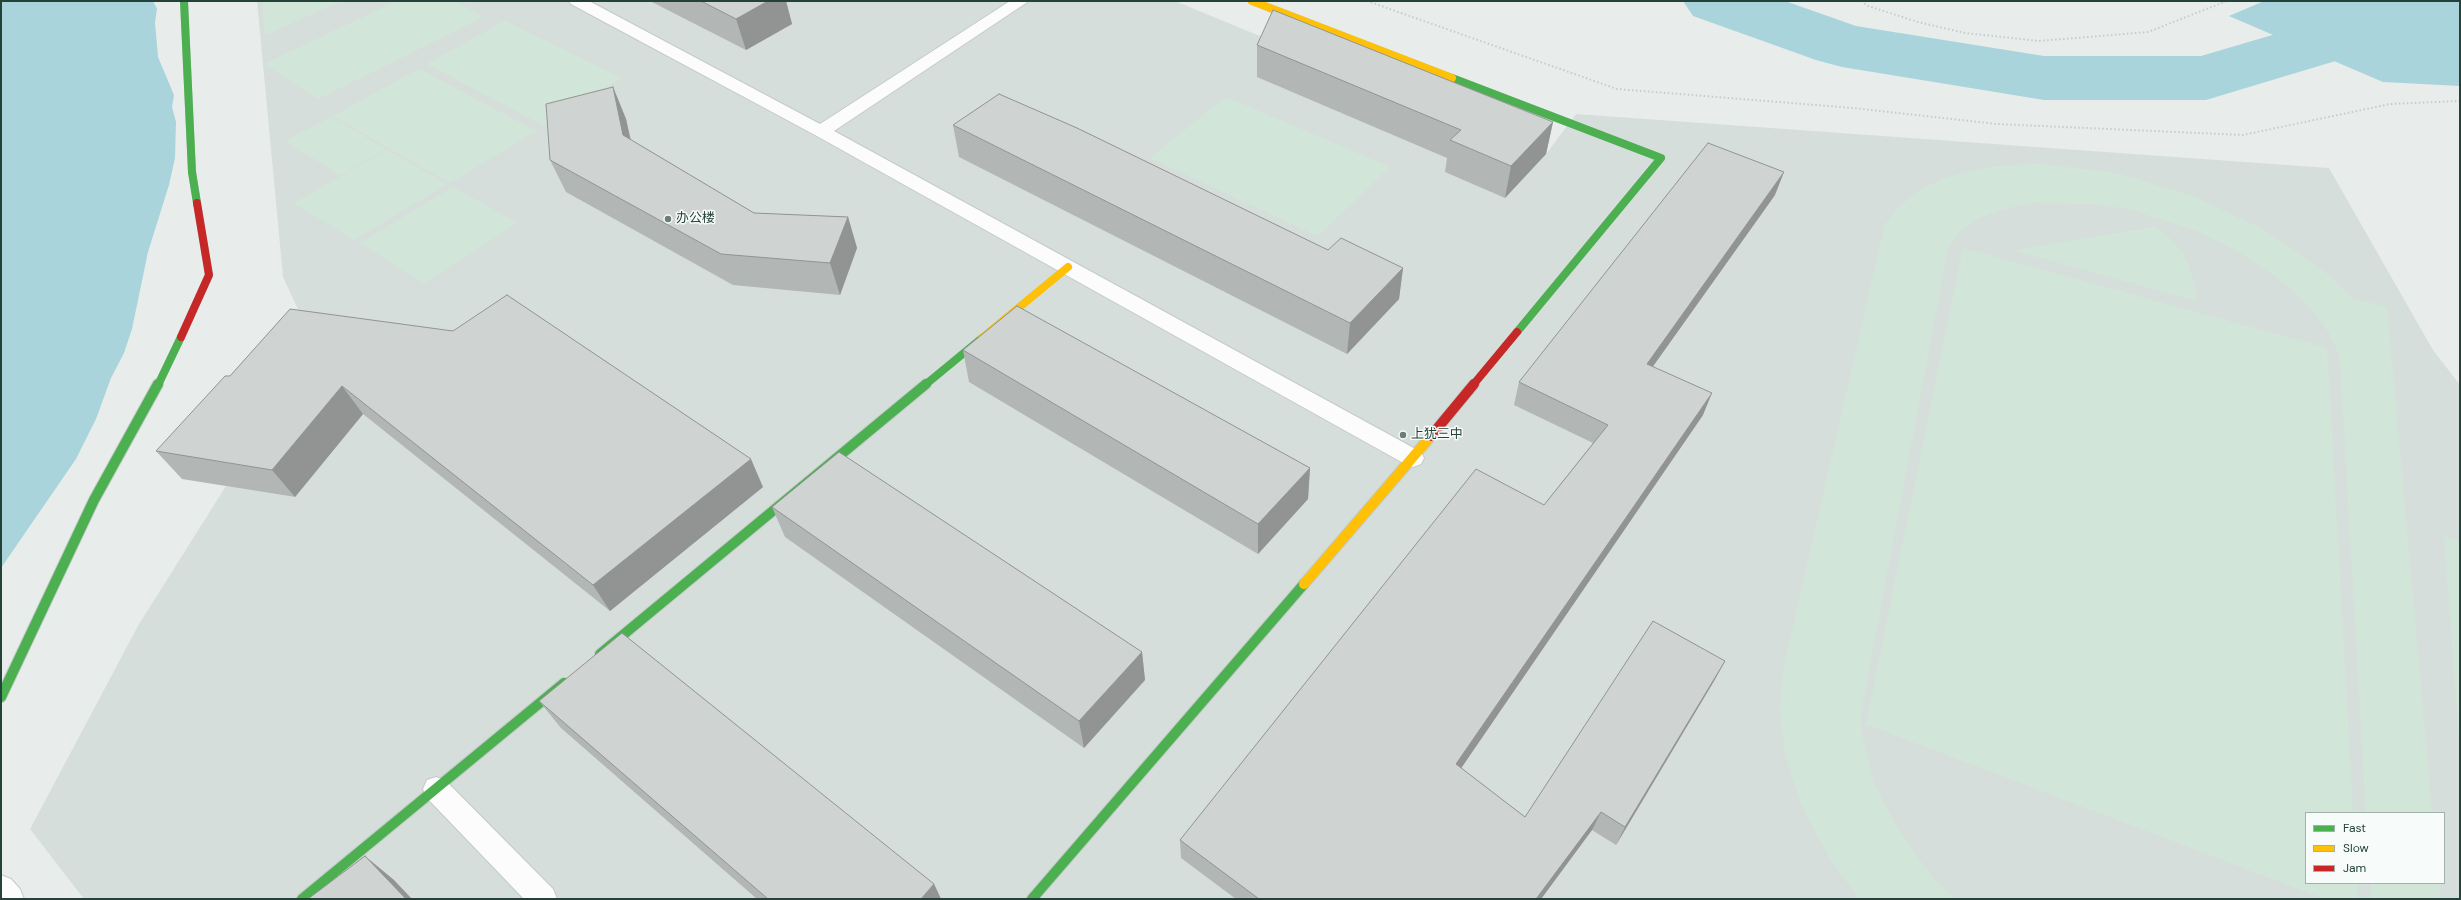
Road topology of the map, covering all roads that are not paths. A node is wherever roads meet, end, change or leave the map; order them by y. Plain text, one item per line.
1 (184, 1) edge
2 (577, 1) edge
3 (1021, 1) edge
4 (1252, 1) edge
5 (821, 131) junction
6 (1068, 267) junction
7 (1413, 458) junction
8 (589, 662) edge
9 (571, 678) edge
10 (1, 697) edge
11 (436, 789) junction
12 (1, 889) edge
13 (10, 899) edge
14 (302, 899) edge
15 (543, 899) edge
16 (1032, 899) edge

1 - 10 street
2 - 5 street
3 - 5 street
4 - 7 street
5 - 6 street
6 - 7 street
6 - 8 street
7 - 16 street
9 - 11 street
11 - 14 street
11 - 15 street
12 - 13 street

